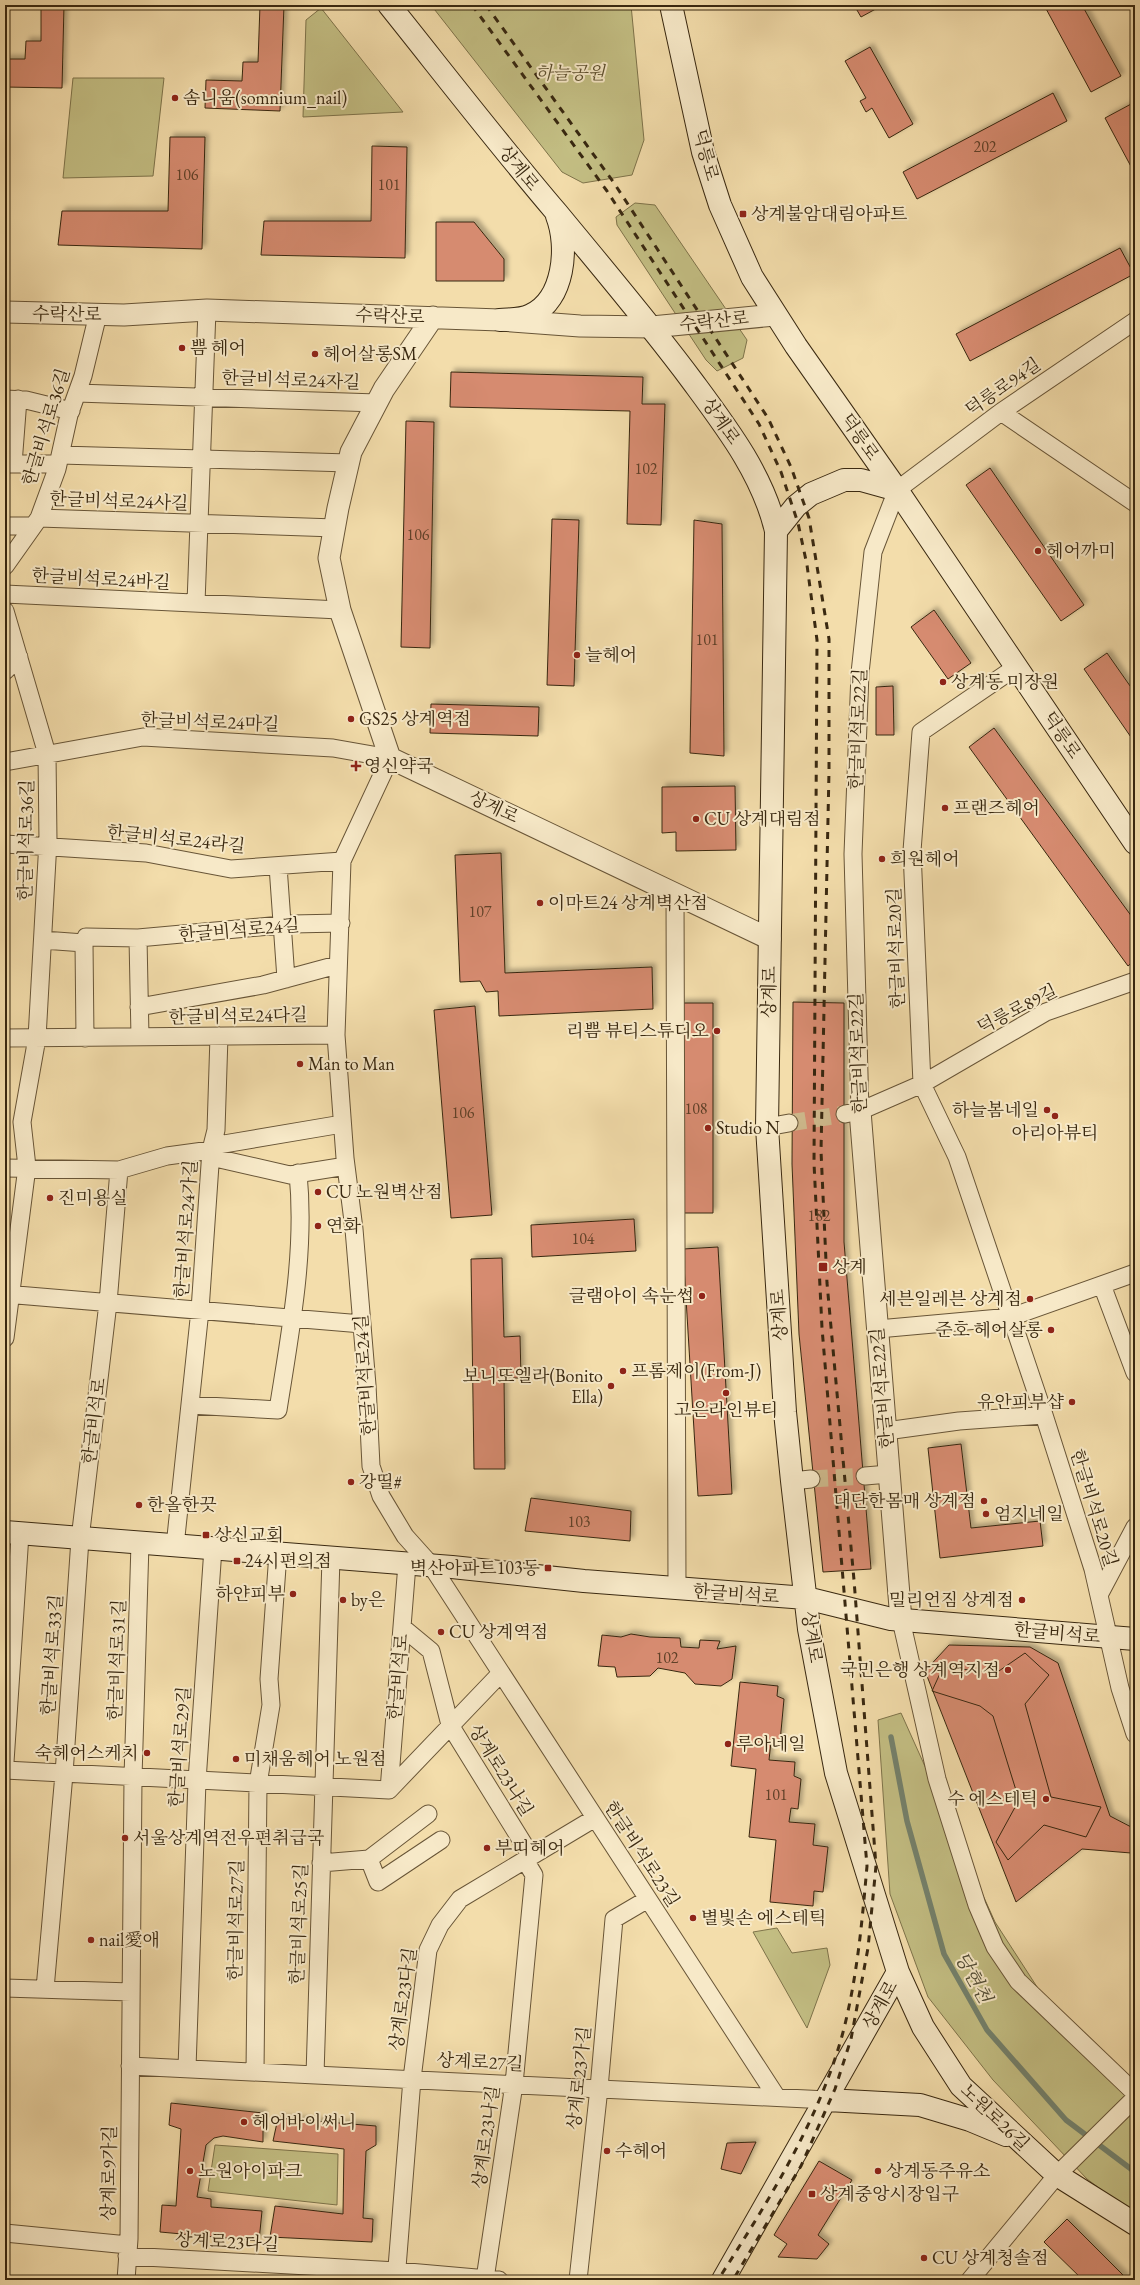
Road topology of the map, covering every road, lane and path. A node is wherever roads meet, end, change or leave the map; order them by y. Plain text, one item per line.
1 (389, 5) edge
2 (671, 5) edge
3 (555, 211) junction
4 (207, 310) junction
5 (5, 312) edge
6 (98, 314) junction
7 (775, 315) junction
8 (433, 317) junction
9 (500, 320) junction
10 (1135, 321) edge
11 (652, 327) junction
12 (77, 393) junction
13 (203, 397) junction
14 (12, 399) edge
15 (377, 404) junction
16 (71, 411) junction
17 (1001, 412) junction
18 (201, 459) junction
19 (59, 460) junction
20 (349, 463) junction
21 (9, 464) edge
22 (897, 490) junction
23 (1135, 503) edge
24 (36, 522) junction
25 (199, 523) junction
26 (5, 526) edge
27 (335, 528) junction
28 (776, 531) junction
29 (5, 566) edge
30 (5, 594) edge
31 (196, 603) junction
32 (340, 610) junction
33 (5, 611) edge
34 (18, 657) junction
35 (1016, 668) junction
36 (5, 671) edge
37 (47, 754) junction
38 (390, 758) junction
39 (5, 762) edge
40 (1133, 834) edge
41 (5, 844) edge
42 (48, 848) junction
43 (342, 862) junction
44 (278, 866) junction
45 (675, 893) junction
46 (341, 923) junction
47 (281, 926) junction
48 (138, 938) junction
49 (770, 939) junction
50 (43, 940) junction
51 (84, 943) junction
52 (338, 965) junction
53 (286, 979) junction
54 (1135, 981) edge
55 (140, 1007) junction
56 (336, 1035) junction
57 (219, 1036) junction
58 (140, 1037) junction
59 (5, 1038) edge
60 (37, 1038) junction
61 (85, 1038) junction
62 (922, 1084) junction
63 (853, 1113) junction
64 (789, 1123) tunnel mouth
65 (342, 1124) junction
66 (767, 1127) junction
67 (211, 1151) junction
68 (346, 1166) junction
69 (27, 1167) junction
70 (5, 1168) edge
71 (118, 1170) junction
72 (298, 1173) junction
73 (1135, 1273) edge
74 (1102, 1285) junction
75 (8, 1294) edge
76 (108, 1303) junction
77 (200, 1310) junction
78 (1011, 1317) junction
79 (292, 1319) junction
80 (362, 1324) junction
81 (878, 1330) junction
82 (5, 1338) edge
83 (1135, 1373) edge
84 (190, 1405) junction
85 (1044, 1415) junction
86 (886, 1431) junction
87 (889, 1474) junction
88 (865, 1476) tunnel mouth
89 (1135, 1527) edge
90 (13, 1533) edge
91 (80, 1539) junction
92 (140, 1544) junction
93 (175, 1546) junction
94 (213, 1548) junction
95 (278, 1553) junction
96 (331, 1558) junction
97 (407, 1564) junction
98 (432, 1565) junction
99 (677, 1589) junction
100 (1099, 1595) junction
101 (806, 1598) junction
102 (901, 1620) junction
103 (402, 1627) junction
104 (1109, 1638) junction
105 (1135, 1639) edge
106 (501, 1673) junction
107 (450, 1725) junction
108 (1135, 1734) edge
109 (5, 1762) edge
110 (5, 1770) edge
111 (64, 1774) junction
112 (133, 1778) junction
113 (197, 1781) junction
114 (258, 1784) junction
115 (323, 1787) junction
116 (389, 1790) junction
117 (428, 1814) dead end
118 (595, 1818) junction
119 (441, 1840) dead end
120 (528, 1858) junction
121 (368, 1859) junction
122 (321, 1863) junction
123 (648, 1899) junction
124 (898, 1972) junction
125 (5, 1988) edge
126 (45, 1989) junction
127 (131, 1992) junction
128 (130, 2066) junction
129 (187, 2068) junction
130 (255, 2072) junction
131 (315, 2075) junction
132 (412, 2079) junction
133 (514, 2084) junction
134 (599, 2088) junction
135 (1135, 2093) edge
136 (776, 2096) junction
137 (1135, 2098) edge
138 (827, 2100) junction
139 (1020, 2142) junction
140 (1057, 2176) junction
141 (1135, 2224) edge
142 (5, 2233) edge
143 (128, 2250) junction
144 (396, 2275) edge
145 (444, 2278) edge
146 (492, 2279) edge
147 (126, 2280) edge
148 (578, 2280) edge
149 (723, 2280) edge
150 (970, 2280) edge

1 - 3 main road, 상계로
2 - 7 main road, 덕릉로
3 - 9 main road
3 - 11 main road, 상계로
4 - 6 street, 수락산로
4 - 8 street, 수락산로
4 - 13 street, 한글비석로24자길
5 - 6 street, 수락산로
6 - 12 street, 한글비석로36길
7 - 11 street, 수락산로
7 - 22 main road, 덕릉로
8 - 9 street, 수락산로
8 - 15 street
9 - 11 street, 수락산로
10 - 17 street, 덕릉로94길
11 - 28 main road, 상계로
12 - 13 street, 한글비석로24자길
12 - 16 street, 한글비석로36길
13 - 15 street, 한글비석로24자길
13 - 18 street, 한글비석로24사길
14 - 16 street
14 - 21 street
15 - 20 street
16 - 19 street, 한글비석로36길
17 - 22 street, 덕릉로94길
17 - 23 street
18 - 19 street
18 - 20 street
18 - 25 street, 한글비석로24사길
19 - 21 street
19 - 24 street, 한글비석로36길
20 - 27 street
22 - 28 main road
22 - 35 main road, 덕릉로
22 - 63 street, 한글비석로22길
24 - 25 street, 한글비석로24사길
24 - 26 street, 한글비석로24사길
24 - 29 street, 한글비석로36길
25 - 27 street, 한글비석로24사길
25 - 31 street, 한글비석로24바길
27 - 32 street
28 - 49 main road, 상계로
30 - 31 street, 한글비석로24바길
31 - 32 street, 한글비석로24바길
32 - 38 street
33 - 34 street, 한글비석로36길
34 - 36 street
34 - 37 street, 한글비석로36길
35 - 40 main road, 덕릉로
35 - 62 street, 한글비석로20길
37 - 38 street, 한글비석로24마길
37 - 39 street, 한글비석로24마길
37 - 42 street, 한글비석로36길
38 - 43 street, 한글비석로24길
38 - 45 street, 상계로
41 - 42 street, 한글비석로24라길
42 - 44 street, 한글비석로24라길
42 - 50 street, 한글비석로36길
43 - 44 street, 한글비석로24라길
43 - 46 street, 한글비석로24길
44 - 47 street
45 - 49 street, 상계로
45 - 99 street
46 - 47 street, 한글비석로24길
46 - 52 street, 한글비석로24길
47 - 48 street, 한글비석로24길
47 - 53 street
48 - 51 street
48 - 55 street
49 - 66 main road, 상계로
50 - 51 street
50 - 60 street, 한글비석로36길
51 - 61 street
52 - 53 street
52 - 56 street, 한글비석로24길
53 - 55 street
54 - 62 street, 덕릉로89길
55 - 58 street
56 - 57 street, 한글비석로24다길
56 - 65 street, 한글비석로24길
57 - 58 street, 한글비석로24다길
57 - 67 street, 한글비석로24가길
58 - 61 street, 한글비석로24다길
59 - 60 street, 한글비석로24다길
60 - 61 street, 한글비석로24다길
60 - 69 street, 한글비석로36길
62 - 63 street
62 - 78 street, 한글비석로20길
63 - 81 street, 한글비석로22길
64 - 66 street
65 - 67 street
65 - 68 street, 한글비석로24길
66 - 101 main road, 상계로
67 - 71 street
67 - 72 street
67 - 77 street, 한글비석로24가길
68 - 72 street
68 - 80 street, 한글비석로24길
69 - 70 street
69 - 71 street
69 - 75 street, 한글비석로36길
71 - 76 street
72 - 79 street
73 - 74 street
74 - 78 street
74 - 83 street
75 - 76 street, 한글비석로24가길
75 - 82 street, 한글비석로36길
76 - 77 street, 한글비석로24가길
76 - 91 street, 한글비석로
77 - 79 street, 한글비석로24가길
77 - 84 street
78 - 81 street
78 - 85 street, 한글비석로20길
79 - 80 street, 한글비석로24가길
79 - 84 street
80 - 98 street, 한글비석로24길
81 - 86 street, 한글비석로22길
84 - 93 street
85 - 86 street
85 - 100 street, 한글비석로20길
86 - 87 street, 한글비석로22길
87 - 88 street
87 - 102 street, 한글비석로22길
89 - 100 street
90 - 91 main road, 한글비석로
90 - 109 street
91 - 92 main road, 한글비석로
91 - 111 street, 한글비석로33길
92 - 93 main road, 한글비석로
92 - 112 street, 한글비석로31길
93 - 94 main road, 한글비석로
94 - 95 main road, 한글비석로
94 - 113 street, 한글비석로29길
95 - 96 main road, 한글비석로
95 - 114 street, 한글비석로27길
96 - 97 main road, 한글비석로
96 - 115 street, 한글비석로25길
97 - 98 main road, 한글비석로
97 - 103 street, 한글비석로
98 - 99 main road, 한글비석로
98 - 106 street, 한글비석로23길
99 - 101 main road, 한글비석로
100 - 104 street, 한글비석로20길
101 - 102 main road, 한글비석로
101 - 124 main road, 상계로
102 - 104 main road, 한글비석로
102 - 135 street
103 - 107 street, 상계로23나길
103 - 116 street, 한글비석로
104 - 105 main road, 한글비석로
104 - 108 street, 한글비석로20길
106 - 107 street
106 - 118 street, 한글비석로23길
107 - 116 street
107 - 120 street, 상계로23나길
110 - 111 street
111 - 112 street
111 - 126 street, 한글비석로33길
112 - 113 street
112 - 127 street, 한글비석로31길
113 - 114 street
113 - 129 street, 한글비석로29길
114 - 115 street
114 - 130 street, 한글비석로27길
115 - 116 street
115 - 122 street, 한글비석로25길
117 - 121 street
118 - 120 street, 상계로23다길
118 - 123 street, 한글비석로23길
119 - 121 street
120 - 132 street, 상계로23다길
120 - 133 street, 상계로23나길
121 - 122 street
122 - 131 street, 한글비석로25길
123 - 134 street, 상계로23가길
123 - 136 street, 한글비석로23길
124 - 138 main road, 상계로
124 - 139 main road, 노원로26길
125 - 126 street
126 - 127 street
127 - 128 street, 한글비석로31길
128 - 129 street, 상계로27길
128 - 143 street, 상계로9가길
129 - 130 street, 상계로27길
130 - 131 street, 상계로27길
131 - 132 street, 상계로27길
132 - 133 street, 상계로27길
132 - 144 street, 상계로23다길
133 - 134 street, 상계로27길
133 - 146 street, 상계로23나길
134 - 136 street, 상계로27길
134 - 148 street, 상계로23가길
136 - 138 street, 상계로27길
137 - 140 street
138 - 139 main road
138 - 149 main road, 상계로
139 - 140 main road, 노원로26길
140 - 141 main road, 노원로26길
140 - 150 street
142 - 143 street, 상계로23다길
143 - 144 street, 상계로23다길
143 - 147 street, 상계로9가길
144 - 145 street, 상계로23나길
145 - 146 street, 상계로23나길

